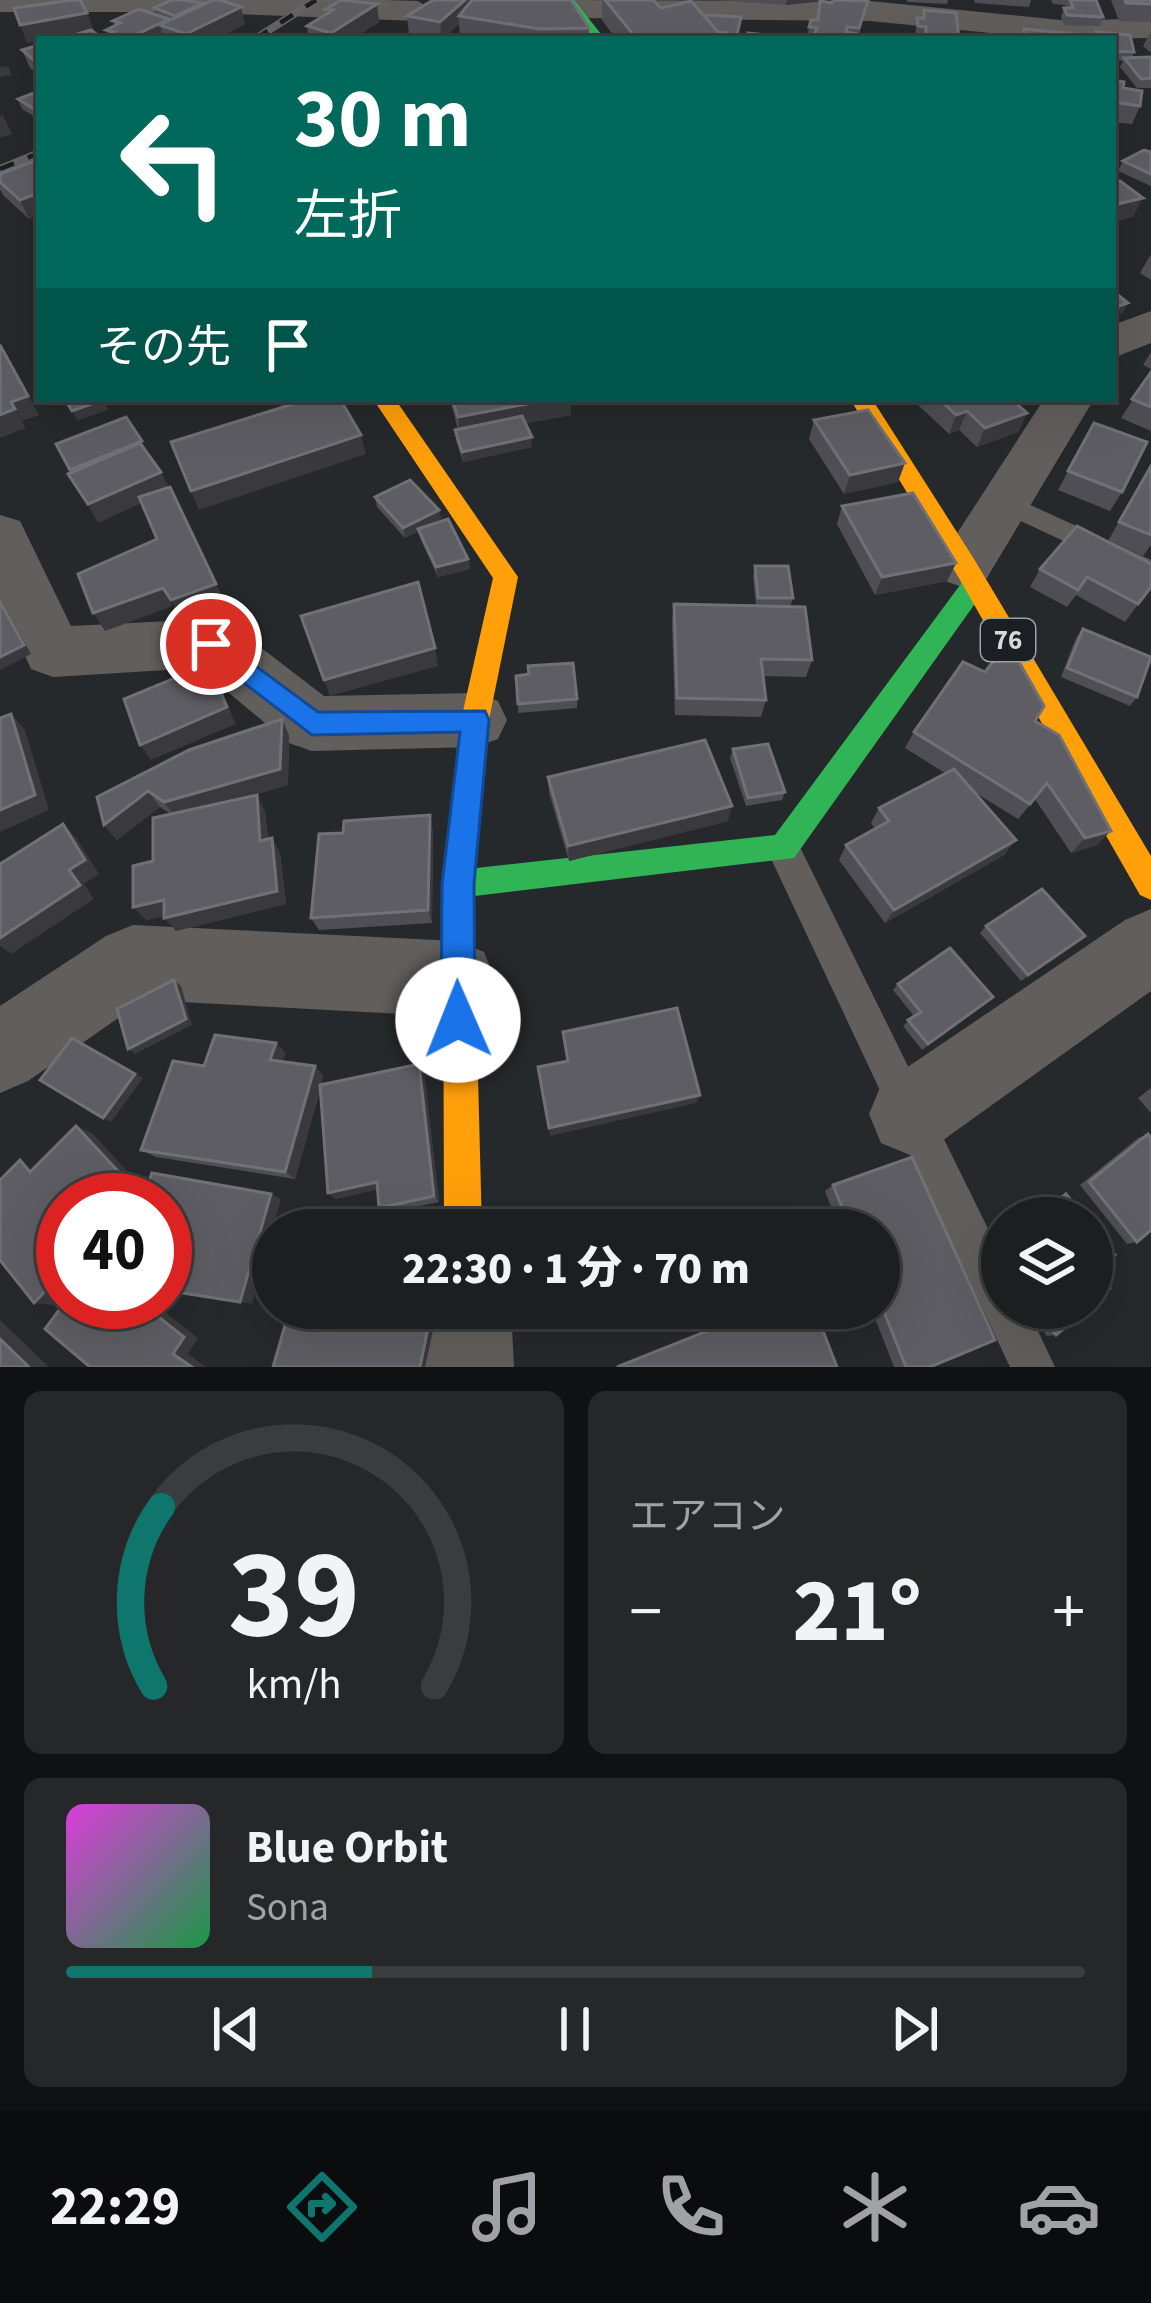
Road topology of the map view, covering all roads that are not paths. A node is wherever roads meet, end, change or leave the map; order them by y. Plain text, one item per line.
1 (13, 1) edge
2 (182, 1) edge
3 (571, 4) edge
4 (425, 6) edge
5 (1151, 28) edge
6 (382, 36) edge
7 (596, 36) edge
8 (1151, 325) edge
9 (1116, 342) edge
10 (386, 402) edge
11 (863, 402) edge
12 (1066, 404) edge
13 (1116, 432) edge
14 (1004, 502) junction
15 (0, 536) edge
16 (1151, 572) edge
17 (970, 575) junction
18 (475, 720) junction
19 (783, 848) junction
20 (458, 884) junction
21 (1151, 885) edge
22 (1151, 946) edge
23 (457, 979) junction
24 (0, 1052) edge
25 (910, 1114) junction
26 (463, 1209) edge
27 (981, 1261) edge
28 (466, 1329) edge
29 (1014, 1329) edge
30 (467, 1367) edge
31 (1033, 1367) edge

1 - 2 street
2 - 4 street
3 - 5 street
3 - 7 street
4 - 6 street
8 - 9 street
10 - 18 street
11 - 17 street, 76
12 - 13 street
12 - 14 street
14 - 16 lane
14 - 17 street
15 - 18 street
17 - 19 street
17 - 21 street, 76
18 - 20 street
19 - 20 street
19 - 25 lane
20 - 23 street
22 - 25 street
23 - 24 street
23 - 26 street
25 - 27 lane
28 - 30 street
29 - 31 lane

